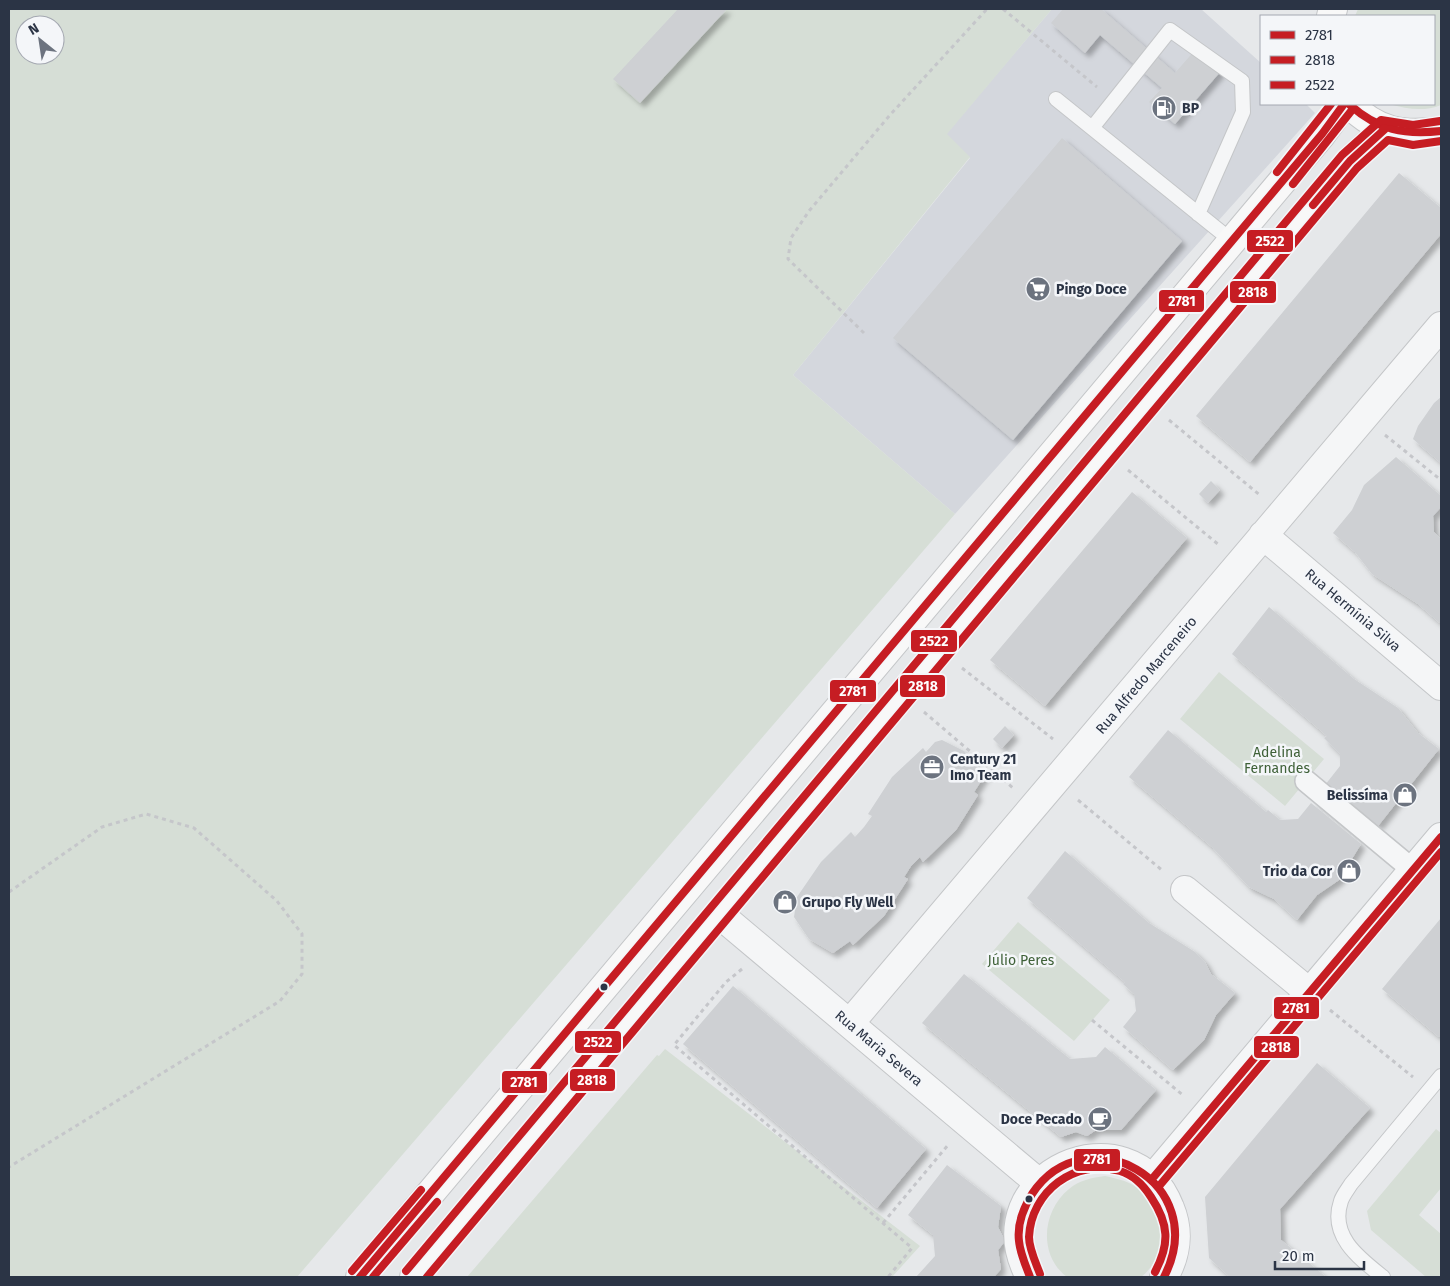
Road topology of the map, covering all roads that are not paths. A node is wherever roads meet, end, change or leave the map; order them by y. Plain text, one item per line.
1 (1056, 99) dead end
2 (1343, 105) edge
3 (1350, 105) edge
4 (1092, 128) junction
5 (1385, 129) junction
6 (1441, 131) edge
7 (1198, 214) junction
8 (1232, 240) junction
9 (1441, 326) edge
10 (1263, 535) junction
11 (1441, 686) edge
12 (1306, 781) dead end
13 (1441, 837) edge
14 (1413, 870) junction
15 (1185, 890) road end
16 (719, 914) junction
17 (1309, 992) junction
18 (850, 1023) junction
19 (1441, 1076) edge
20 (1152, 1179) junction
21 (1039, 1183) junction
22 (360, 1277) edge
23 (414, 1277) edge
24 (1030, 1277) edge
25 (1164, 1277) edge
26 (1383, 1277) edge

1 - 4 lane
2 - 8 main road
3 - 5 main road
4 - 7 lane
4 - 7 lane
5 - 6 main road
5 - 16 main road
7 - 8 lane
8 - 22 main road
9 - 10 street, Rua Alfredo Marceneiro
10 - 11 street, Rua Hermínia Silva
10 - 18 street, Rua Alfredo Marceneiro
12 - 14 street
13 - 14 street
14 - 17 street
15 - 17 street
16 - 18 street, Rua Maria Severa
16 - 23 main road
17 - 20 street
18 - 21 street, Rua Maria Severa
19 - 26 lane
20 - 21 street
20 - 25 street
21 - 24 street

